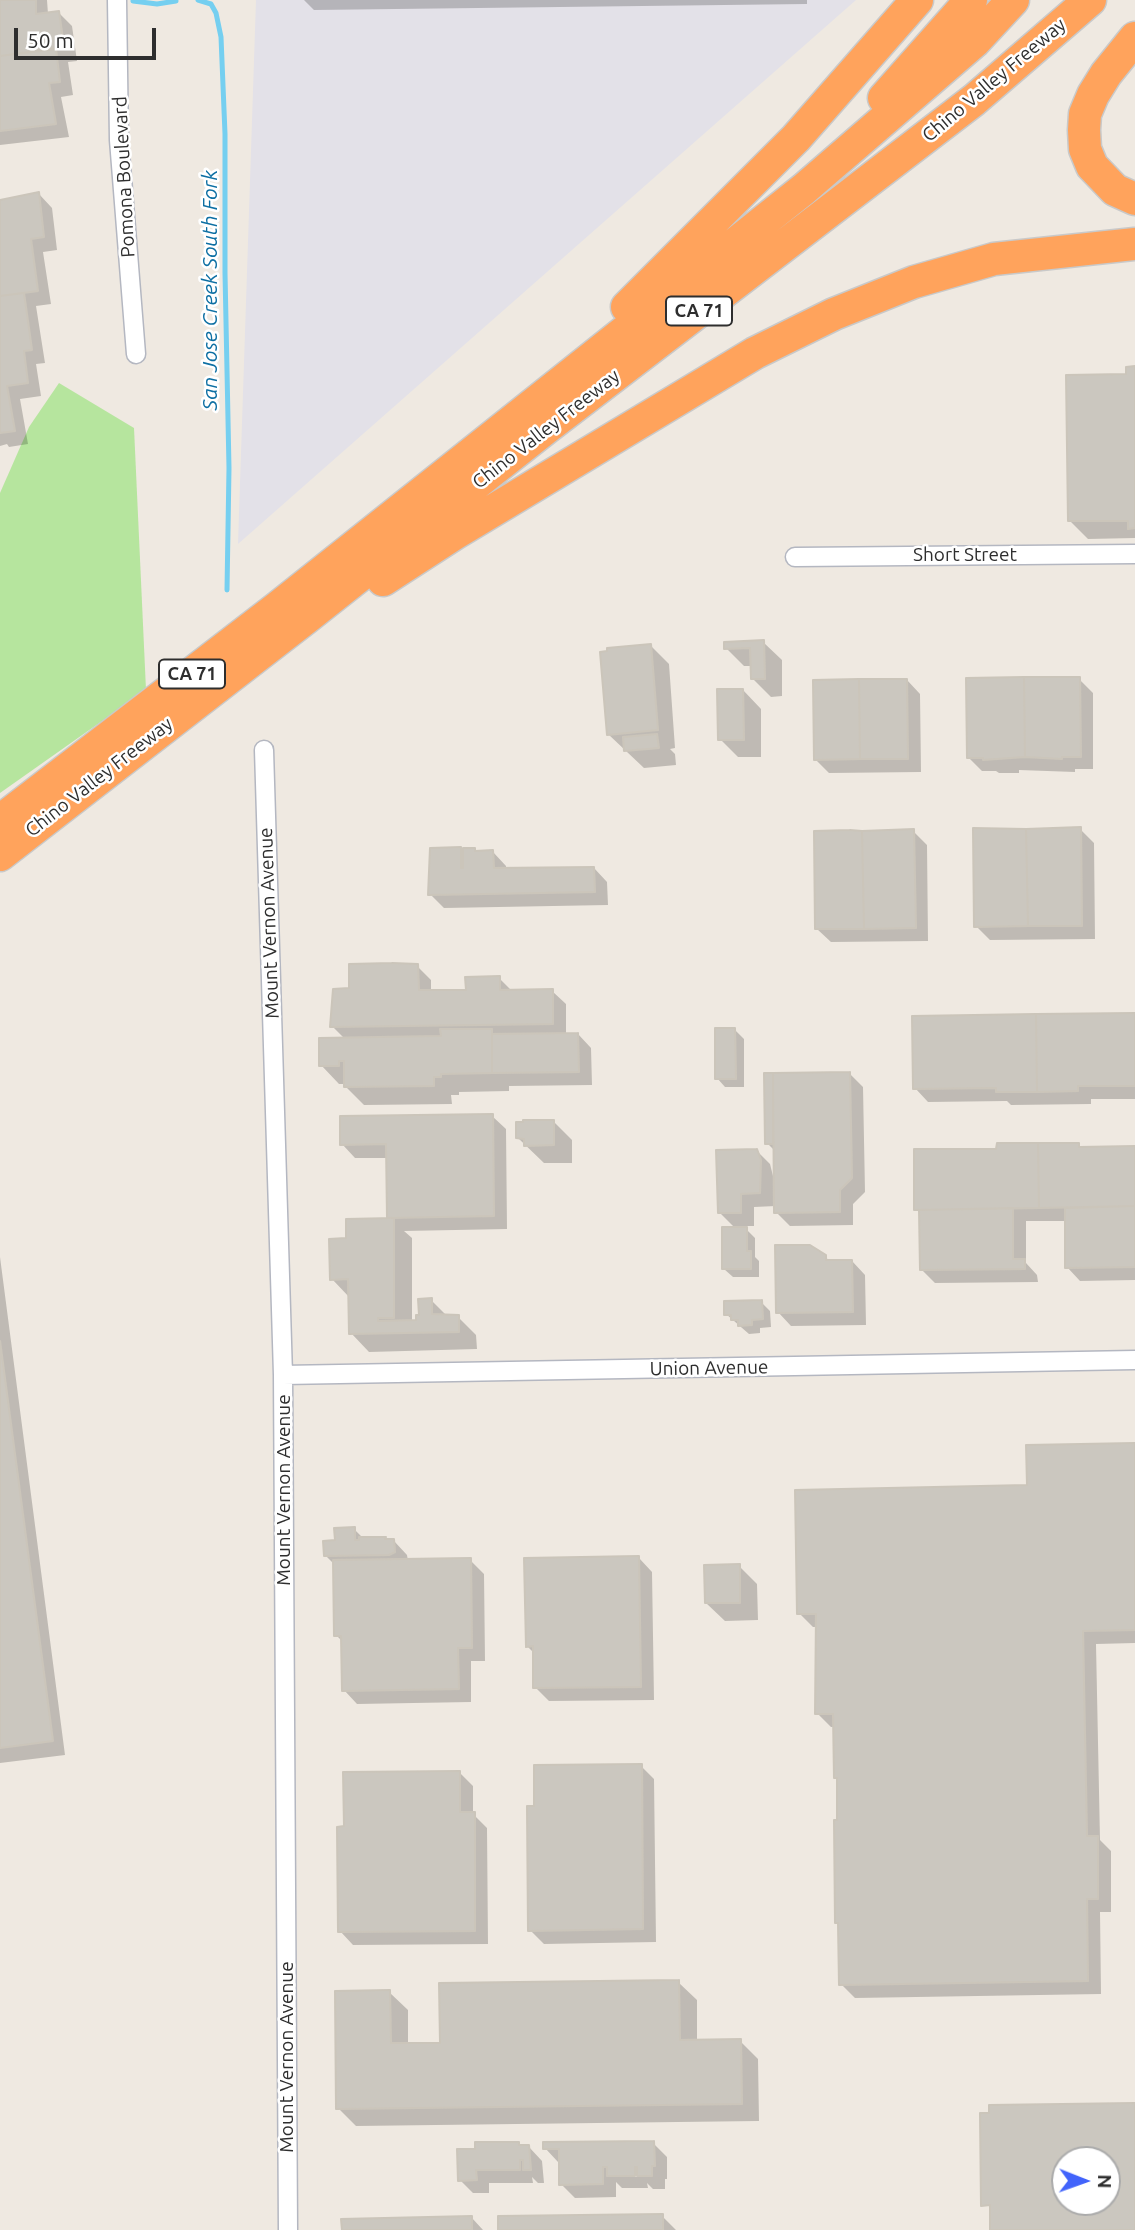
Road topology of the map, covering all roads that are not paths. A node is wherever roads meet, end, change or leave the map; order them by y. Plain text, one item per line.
1 (117, 0) edge
2 (917, 0) edge
3 (971, 0) edge
4 (1013, 0) edge
5 (1090, 0) edge
6 (1135, 38) edge
7 (804, 189) junction
8 (1135, 199) edge
9 (1135, 244) edge
10 (135, 354) dead end
11 (504, 429) junction
12 (1135, 554) edge
13 (795, 556) dead end
14 (291, 613) junction
15 (264, 750) dead end
16 (107, 755) junction
17 (0, 821) edge
18 (0, 855) edge
19 (1135, 1360) edge
20 (283, 1375) junction
21 (288, 2230) edge

1 - 10 street, Pomona Boulevard
2 - 11 highway
3 - 7 highway
4 - 7 highway, Chino Valley Freeway / CA 71
5 - 14 highway, Chino Valley Freeway / CA 71
6 - 8 highway
7 - 11 highway, Chino Valley Freeway / CA 71
9 - 14 highway
11 - 14 highway, Chino Valley Freeway / CA 71
12 - 13 street, Short Street
14 - 16 highway, Chino Valley Freeway / CA 71
14 - 16 highway, Chino Valley Freeway / CA 71
15 - 20 street, Mount Vernon Avenue
16 - 17 highway, Chino Valley Freeway / CA 71
16 - 18 highway, Chino Valley Freeway / CA 71
19 - 20 street, Union Avenue
20 - 21 street, Mount Vernon Avenue

